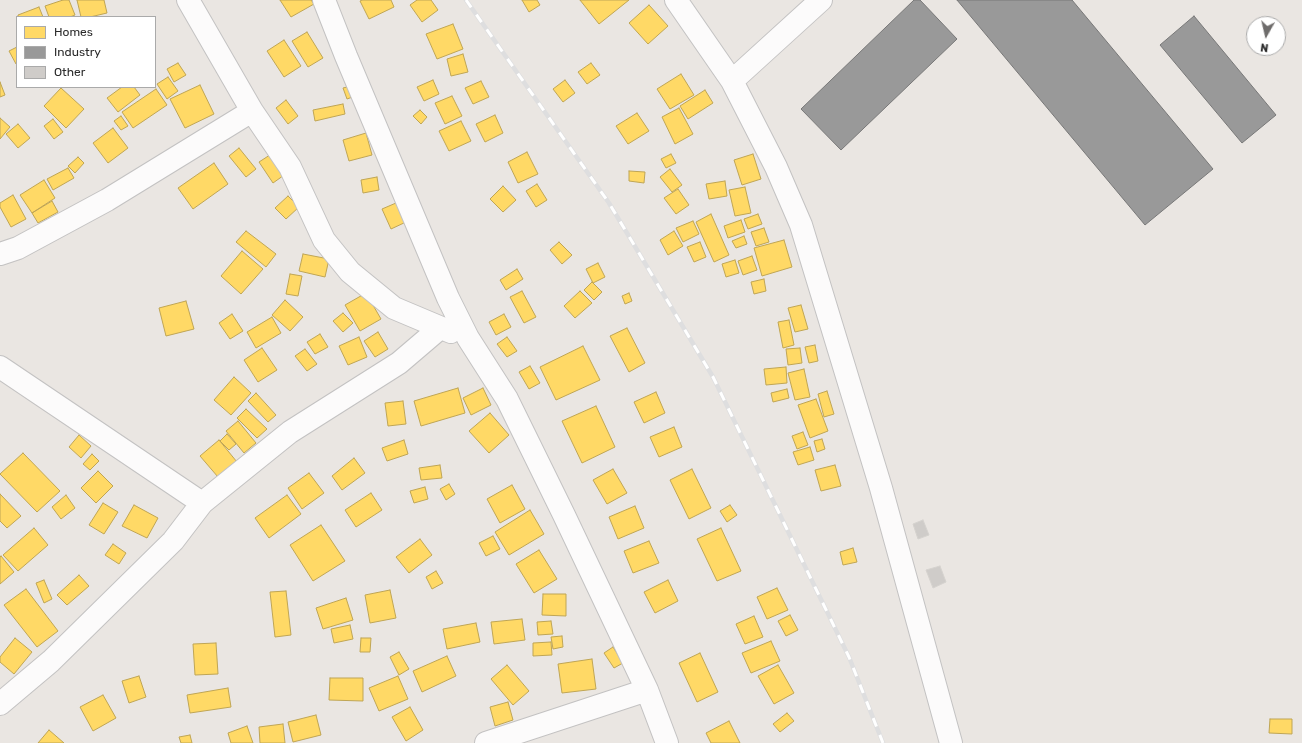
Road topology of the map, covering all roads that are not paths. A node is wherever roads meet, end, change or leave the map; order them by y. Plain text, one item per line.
1 (188, 0) edge
2 (324, 0) edge
3 (676, 0) edge
4 (821, 0) edge
5 (732, 81) junction
6 (252, 111) junction
7 (0, 254) edge
8 (440, 328) junction
9 (468, 338) junction
10 (0, 367) edge
11 (202, 503) junction
12 (647, 690) junction
13 (0, 704) edge
14 (486, 743) edge
15 (666, 743) edge
16 (951, 743) edge

1 - 6 street
2 - 9 street
3 - 5 street
4 - 5 street
5 - 16 street
6 - 7 street
6 - 8 street
8 - 9 street
8 - 11 street
9 - 12 street
10 - 11 street
11 - 13 street
12 - 14 street
12 - 15 street

